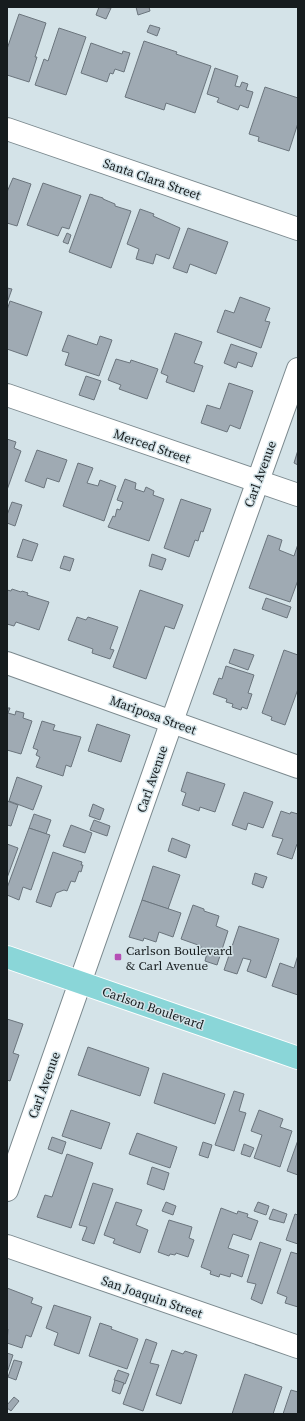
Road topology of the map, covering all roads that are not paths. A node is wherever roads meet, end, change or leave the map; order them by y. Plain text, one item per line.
1 (7, 129) edge
2 (298, 229) edge
3 (298, 370) edge
4 (7, 396) edge
5 (258, 482) junction
6 (298, 495) edge
7 (7, 663) edge
8 (172, 721) junction
9 (298, 767) edge
10 (7, 957) edge
11 (81, 982) junction
12 (298, 1058) edge
13 (7, 1190) edge
14 (7, 1246) edge
15 (298, 1347) edge

1 - 2 street, Santa Clara Street
3 - 5 street, Carl Avenue
4 - 5 street, Merced Street
5 - 6 street, Merced Street
5 - 8 street, Carl Avenue
7 - 8 street, Mariposa Street
8 - 9 street, Mariposa Street
8 - 11 street, Carl Avenue
10 - 11 main road, Carlson Boulevard
11 - 12 main road, Carlson Boulevard
11 - 13 street, Carl Avenue
14 - 15 street, San Joaquin Street

